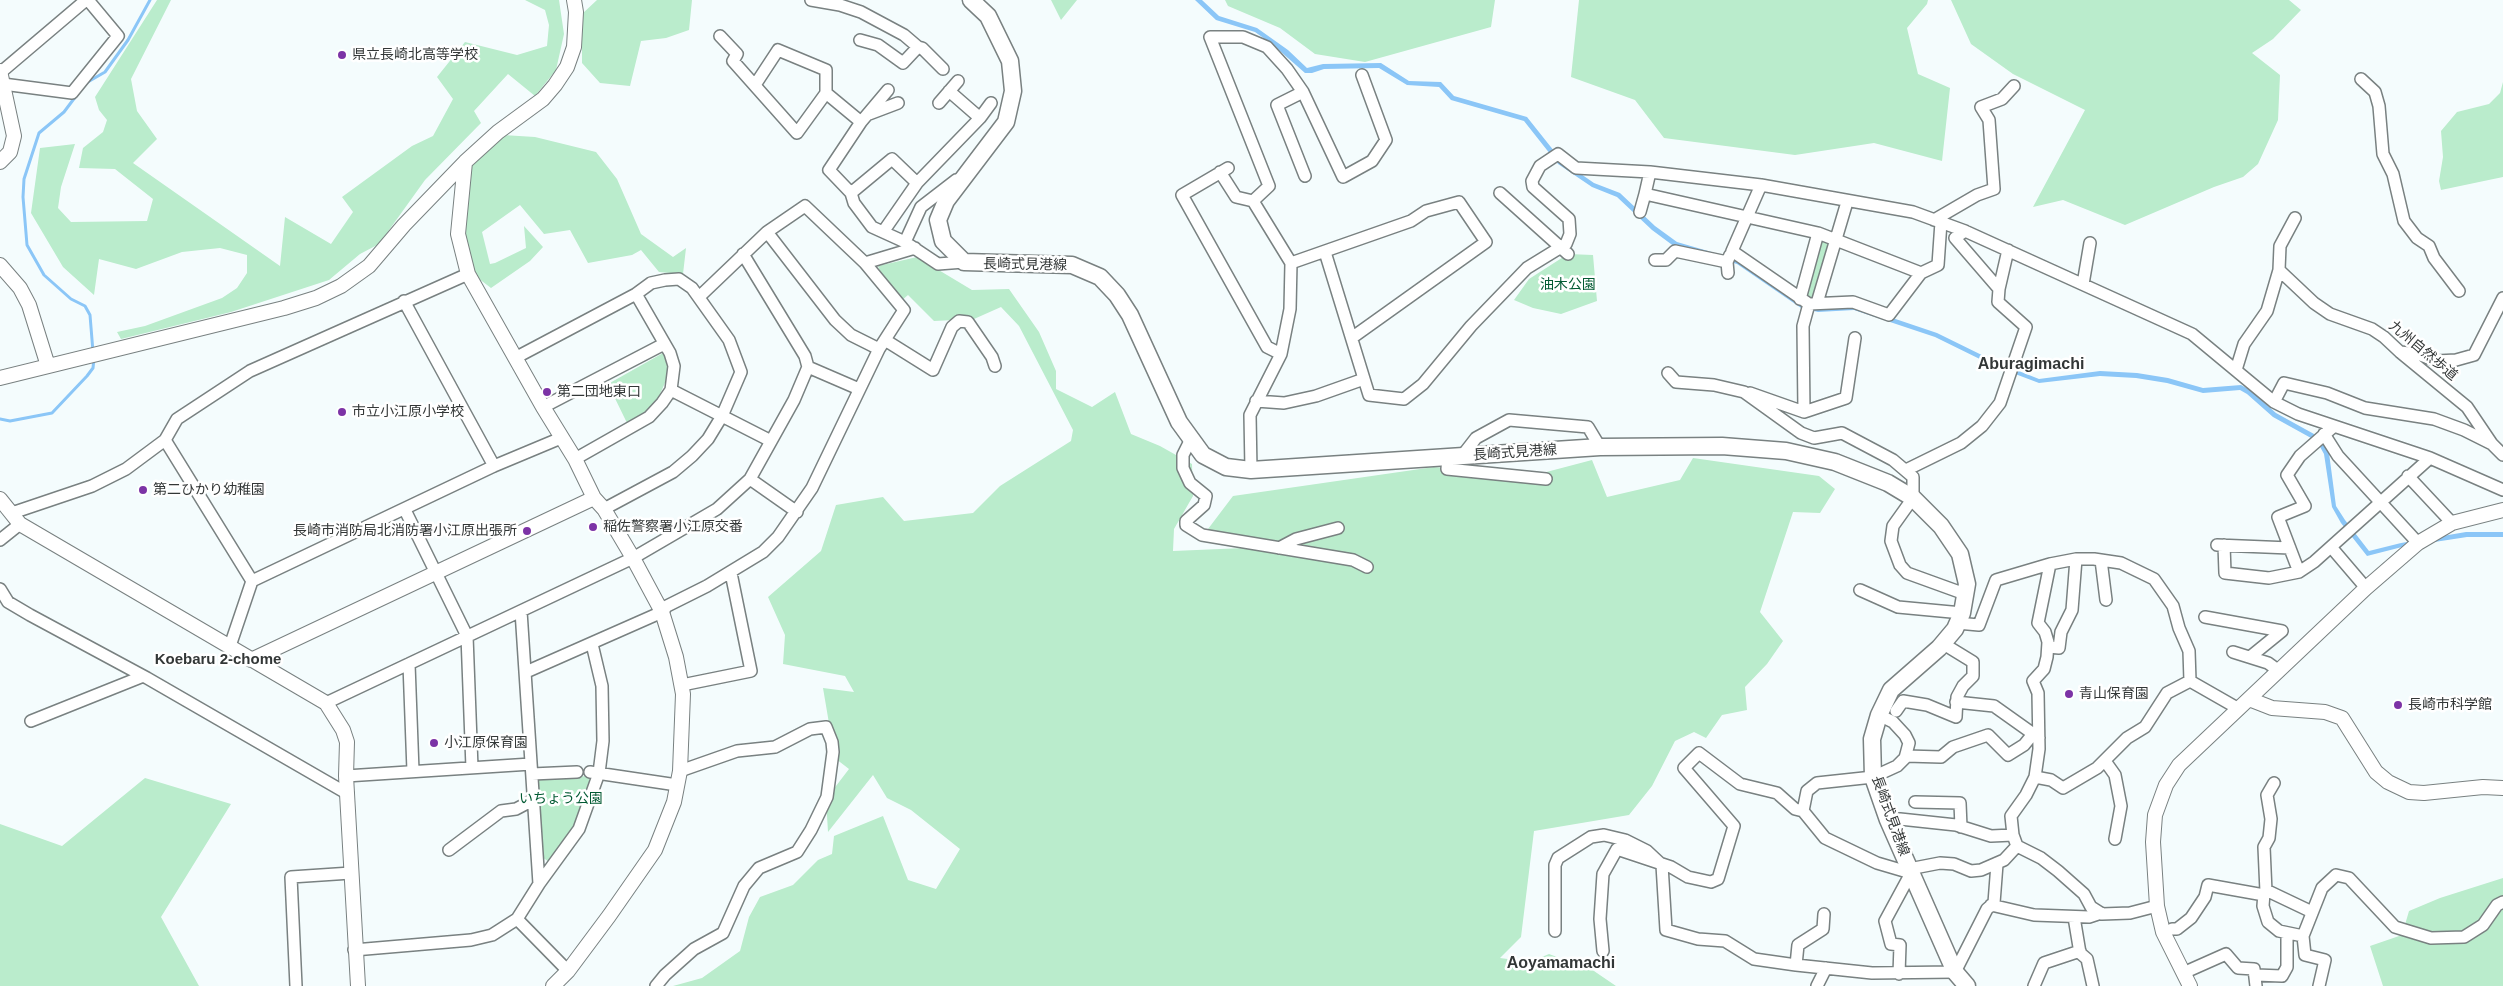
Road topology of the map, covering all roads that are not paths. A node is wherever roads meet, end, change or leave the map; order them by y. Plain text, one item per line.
1 (87, 0) edge
2 (574, 0) edge
3 (811, 0) edge
4 (971, 0) edge
5 (720, 36) dead end
6 (860, 40) dead end
7 (918, 48) junction
8 (943, 69) dead end
9 (1362, 75) dead end
10 (1, 76) edge
11 (2361, 79) dead end
12 (958, 81) dead end
13 (755, 85) junction
14 (2014, 86) dead end
15 (888, 90) dead end
16 (949, 91) junction
17 (1303, 92) junction
18 (826, 93) junction
19 (939, 103) dead end
20 (991, 103) dead end
21 (898, 104) dead end
22 (864, 118) junction
23 (980, 118) junction
24 (0, 162) edge
25 (464, 162) junction
26 (969, 171) junction
27 (1650, 172) junction
28 (1305, 176) dead end
29 (917, 183) junction
30 (1761, 184) junction
31 (851, 193) junction
32 (1500, 193) dead end
33 (1645, 194) junction
34 (1253, 201) junction
35 (1847, 202) junction
36 (1640, 212) dead end
37 (1746, 218) junction
38 (2295, 218) dead end
39 (1938, 221) junction
40 (1965, 231) junction
41 (767, 232) junction
42 (883, 232) junction
43 (1818, 233) junction
44 (1835, 238) junction
45 (905, 242) junction
46 (2090, 243) dead end
47 (915, 248) junction
48 (2008, 250) junction
49 (1565, 251) junction
50 (1325, 252) junction
51 (743, 254) junction
52 (1654, 260) dead end
53 (964, 262) junction
54 (1729, 262) junction
55 (865, 263) junction
56 (1291, 263) junction
57 (0, 265) edge
58 (2279, 270) junction
59 (468, 274) junction
60 (1921, 274) junction
61 (2083, 284) junction
62 (1999, 289) junction
63 (2459, 291) dead end
64 (636, 294) junction
65 (699, 297) junction
66 (2503, 298) edge
67 (404, 301) junction
68 (1809, 302) junction
69 (1353, 337) junction
70 (1855, 338) dead end
71 (664, 344) junction
72 (882, 344) junction
73 (2400, 352) junction
74 (1281, 354) junction
75 (515, 358) junction
76 (48, 366) junction
77 (995, 366) dead end
78 (808, 367) junction
79 (2236, 370) junction
80 (1668, 373) dead end
81 (0, 378) edge
82 (1364, 379) junction
83 (859, 389) junction
84 (671, 390) junction
85 (1744, 392) junction
86 (1256, 401) junction
87 (2274, 402) junction
88 (543, 407) junction
89 (1804, 412) junction
90 (722, 416) junction
91 (2329, 430) junction
92 (561, 438) junction
93 (1191, 439) junction
94 (165, 440) junction
95 (771, 441) junction
96 (2492, 444) junction
97 (1600, 447) junction
98 (1455, 456) junction
99 (2503, 456) edge
100 (2430, 458) junction
101 (575, 459) junction
102 (494, 466) junction
103 (1251, 470) junction
104 (1906, 470) junction
105 (2408, 476) junction
106 (750, 479) junction
107 (1546, 480) dead end
108 (2503, 490) edge
109 (594, 498) junction
110 (1913, 498) junction
111 (0, 499) edge
112 (2380, 500) junction
113 (604, 509) junction
114 (405, 510) junction
115 (2503, 510) edge
116 (797, 512) junction
117 (16, 519) junction
118 (2452, 522) junction
119 (1338, 528) dead end
120 (0, 540) edge
121 (2418, 542) junction
122 (2331, 546) junction
123 (1279, 548) junction
124 (2290, 548) junction
125 (633, 558) junction
126 (2076, 559) junction
127 (2101, 560) junction
128 (2050, 564) junction
129 (1367, 567) dead end
130 (2299, 572) junction
131 (437, 573) junction
132 (731, 573) junction
133 (252, 581) junction
134 (2366, 588) junction
135 (0, 589) edge
136 (1860, 590) dead end
137 (1965, 594) junction
138 (2106, 600) dead end
139 (521, 611) junction
140 (662, 612) junction
141 (2205, 616) dead end
142 (1960, 618) junction
143 (467, 636) junction
144 (1942, 643) junction
145 (592, 644) junction
146 (230, 646) junction
147 (2048, 647) junction
148 (2233, 652) dead end
149 (2250, 657) junction
150 (251, 660) junction
151 (409, 664) junction
152 (2280, 671) junction
153 (526, 672) junction
154 (141, 677) junction
155 (2190, 681) junction
156 (682, 685) junction
157 (2249, 699) junction
158 (1956, 702) junction
159 (326, 703) junction
160 (2239, 709) junction
161 (1896, 711) dead end
162 (1879, 715) junction
163 (31, 721) dead end
164 (2036, 736) junction
165 (1906, 756) junction
166 (2105, 761) junction
167 (472, 768) junction
168 (531, 769) junction
169 (413, 771) junction
170 (680, 771) junction
171 (577, 772) dead end
172 (594, 772) junction
173 (346, 776) junction
174 (1873, 776) junction
175 (2035, 776) junction
176 (2274, 783) dead end
177 (677, 785) junction
178 (2503, 788) edge
179 (348, 794) junction
180 (535, 799) junction
181 (1915, 802) dead end
182 (1803, 811) junction
183 (1888, 820) junction
184 (1961, 827) junction
185 (2115, 838) dead end
186 (2015, 841) junction
187 (448, 850) dead end
188 (1997, 864) junction
189 (1662, 865) junction
190 (1910, 871) junction
191 (351, 873) junction
192 (539, 884) junction
193 (2265, 894) junction
194 (2503, 902) edge
195 (1991, 905) junction
196 (2157, 906) junction
197 (2312, 912) junction
198 (2100, 913) junction
199 (1824, 914) dead end
200 (2074, 917) junction
201 (517, 919) junction
202 (2172, 929) dead end
203 (1555, 932) dead end
204 (2288, 933) junction
205 (2303, 936) junction
206 (354, 950) junction
207 (1603, 951) dead end
208 (2080, 951) junction
209 (1796, 965) junction
210 (1826, 968) junction
211 (2190, 970) dead end
212 (568, 971) junction
213 (1955, 972) junction
214 (1896, 974) junction
215 (2256, 981) edge
216 (296, 986) edge
217 (358, 986) edge
218 (552, 986) edge
219 (656, 986) edge
220 (1817, 986) edge
221 (1889, 986) edge
222 (1967, 986) edge
223 (2034, 986) edge
224 (2094, 986) edge
225 (2190, 986) edge
226 (2319, 986) edge

1 - 10 street
1 - 10 street
2 - 25 street
3 - 7 street
4 - 26 main road, 長崎式見港線
5 - 13 street
6 - 7 street
7 - 8 street
9 - 17 street
10 - 24 street
11 - 63 street
12 - 16 street
13 - 18 street
13 - 18 street
14 - 39 street
15 - 22 street
16 - 19 street
16 - 23 street
17 - 28 street
17 - 34 street
18 - 22 street
20 - 23 street
21 - 22 street
22 - 31 street
23 - 29 street
25 - 59 street
25 - 76 street
26 - 45 street
26 - 53 main road, 長崎式見港線
27 - 30 street
27 - 33 street
27 - 49 street
29 - 31 street
29 - 42 street
30 - 35 street
30 - 37 street
31 - 42 street
32 - 49 street
33 - 36 street
33 - 37 street
34 - 56 street
34 - 74 street
35 - 39 street
35 - 44 street
37 - 43 street
37 - 54 street
38 - 58 street
39 - 40 street
39 - 60 street
40 - 48 street
40 - 62 street
41 - 51 street
41 - 55 street
41 - 72 street
42 - 45 street
43 - 44 street
43 - 68 street
44 - 60 street
44 - 68 street
45 - 47 street
46 - 61 street
47 - 53 street
47 - 55 street
48 - 61 street
48 - 62 street
49 - 82 street
50 - 56 street
50 - 69 street
50 - 69 street
51 - 65 street
51 - 78 street
52 - 54 street
53 - 93 main road, 長崎式見港線
54 - 68 street
55 - 72 street
56 - 74 street
57 - 76 street
58 - 73 street, 九州自然歩道
58 - 79 street
59 - 67 street
59 - 75 street
60 - 68 street
61 - 79 street
62 - 104 street
64 - 65 street
64 - 71 street
64 - 75 street
65 - 90 street
66 - 73 street
67 - 94 street
67 - 102 street
68 - 89 street
69 - 82 street
70 - 89 street
71 - 84 street
71 - 88 street
72 - 77 street
72 - 83 street
73 - 96 street, 九州自然歩道
74 - 86 street
75 - 88 street
76 - 81 street
78 - 83 street
78 - 95 street
79 - 87 street
80 - 85 street
82 - 86 street
83 - 116 street
84 - 90 street
84 - 101 street
85 - 89 street
85 - 104 street
86 - 103 street
87 - 91 street
87 - 96 street
88 - 92 street
90 - 95 street
90 - 113 street
91 - 100 street
91 - 112 street
91 - 124 street
92 - 101 street
92 - 102 street
93 - 103 main road, 長崎式見港線
93 - 123 street
94 - 117 street
94 - 133 street
95 - 106 street
96 - 99 street, 九州自然歩道
97 - 98 main road, 長崎式見港線
97 - 98 street
97 - 110 main road, 長崎式見港線
98 - 103 main road, 長崎式見港線
98 - 107 street
100 - 105 street
100 - 108 street
101 - 109 street
102 - 114 street
104 - 110 street
105 - 112 street
105 - 118 street
106 - 116 street
106 - 125 street
109 - 113 street
109 - 131 street
110 - 137 main road, 長崎式見港線
110 - 137 street
111 - 117 street
112 - 121 street
112 - 122 street
113 - 125 street
114 - 131 street
114 - 133 street
115 - 118 street
116 - 132 street
117 - 120 street
117 - 146 street
118 - 121 street
119 - 123 street
121 - 134 street
122 - 130 street
122 - 134 street
123 - 129 street
124 - 130 street
124 - 130 street
125 - 139 street
125 - 140 street
126 - 127 street
126 - 128 street
126 - 147 street
127 - 138 street
127 - 155 street
128 - 142 street
128 - 147 street
131 - 143 street
131 - 150 street
132 - 140 street
132 - 156 street
133 - 146 street
134 - 152 street
135 - 154 street
136 - 142 street
137 - 142 main road, 長崎式見港線
139 - 143 street
139 - 153 street
140 - 145 street
140 - 156 street
141 - 149 street
142 - 144 main road, 長崎式見港線
143 - 151 street
143 - 167 street
144 - 158 street
144 - 162 main road, 長崎式見港線
145 - 153 street
145 - 172 street
146 - 150 street
147 - 164 street
148 - 149 street
149 - 152 street
150 - 159 street
151 - 159 street
151 - 169 street
152 - 157 street
153 - 168 street
154 - 163 street
154 - 179 street
155 - 160 street
155 - 166 street
156 - 170 street
157 - 160 street
157 - 178 street
158 - 161 street
158 - 164 street
159 - 173 street
160 - 196 street
162 - 165 street
162 - 174 main road, 長崎式見港線
164 - 165 street
164 - 175 street
165 - 174 street
166 - 175 street
166 - 185 street
167 - 168 street
167 - 169 street
168 - 171 street
168 - 180 street
169 - 173 street
170 - 177 street
170 - 219 street
172 - 177 street
172 - 192 street
173 - 179 street
174 - 182 street
174 - 183 main road, 長崎式見港線
175 - 186 street
176 - 193 street
177 - 212 street
179 - 191 street
180 - 187 street
180 - 192 street
181 - 184 street
182 - 189 street
182 - 190 street
183 - 184 street
183 - 190 main road, 長崎式見港線
184 - 186 street
186 - 188 street
186 - 198 street
188 - 190 street
188 - 195 street
189 - 203 street
189 - 207 street
189 - 209 street
190 - 213 main road, 長崎式見港線
190 - 214 street
191 - 206 street
191 - 216 street
192 - 201 street
193 - 197 street
193 - 202 street
193 - 204 street
194 - 197 street
195 - 200 street
195 - 213 street
196 - 198 street
196 - 225 street
197 - 205 street
198 - 200 street
199 - 209 street
200 - 208 street
201 - 206 street
201 - 212 street
204 - 205 street
204 - 215 street
205 - 226 street
206 - 217 street
208 - 223 street
208 - 224 street
209 - 210 street
210 - 214 street
210 - 220 street
211 - 215 street
212 - 218 street
213 - 214 street
213 - 222 main road, 長崎式見港線
214 - 221 street

